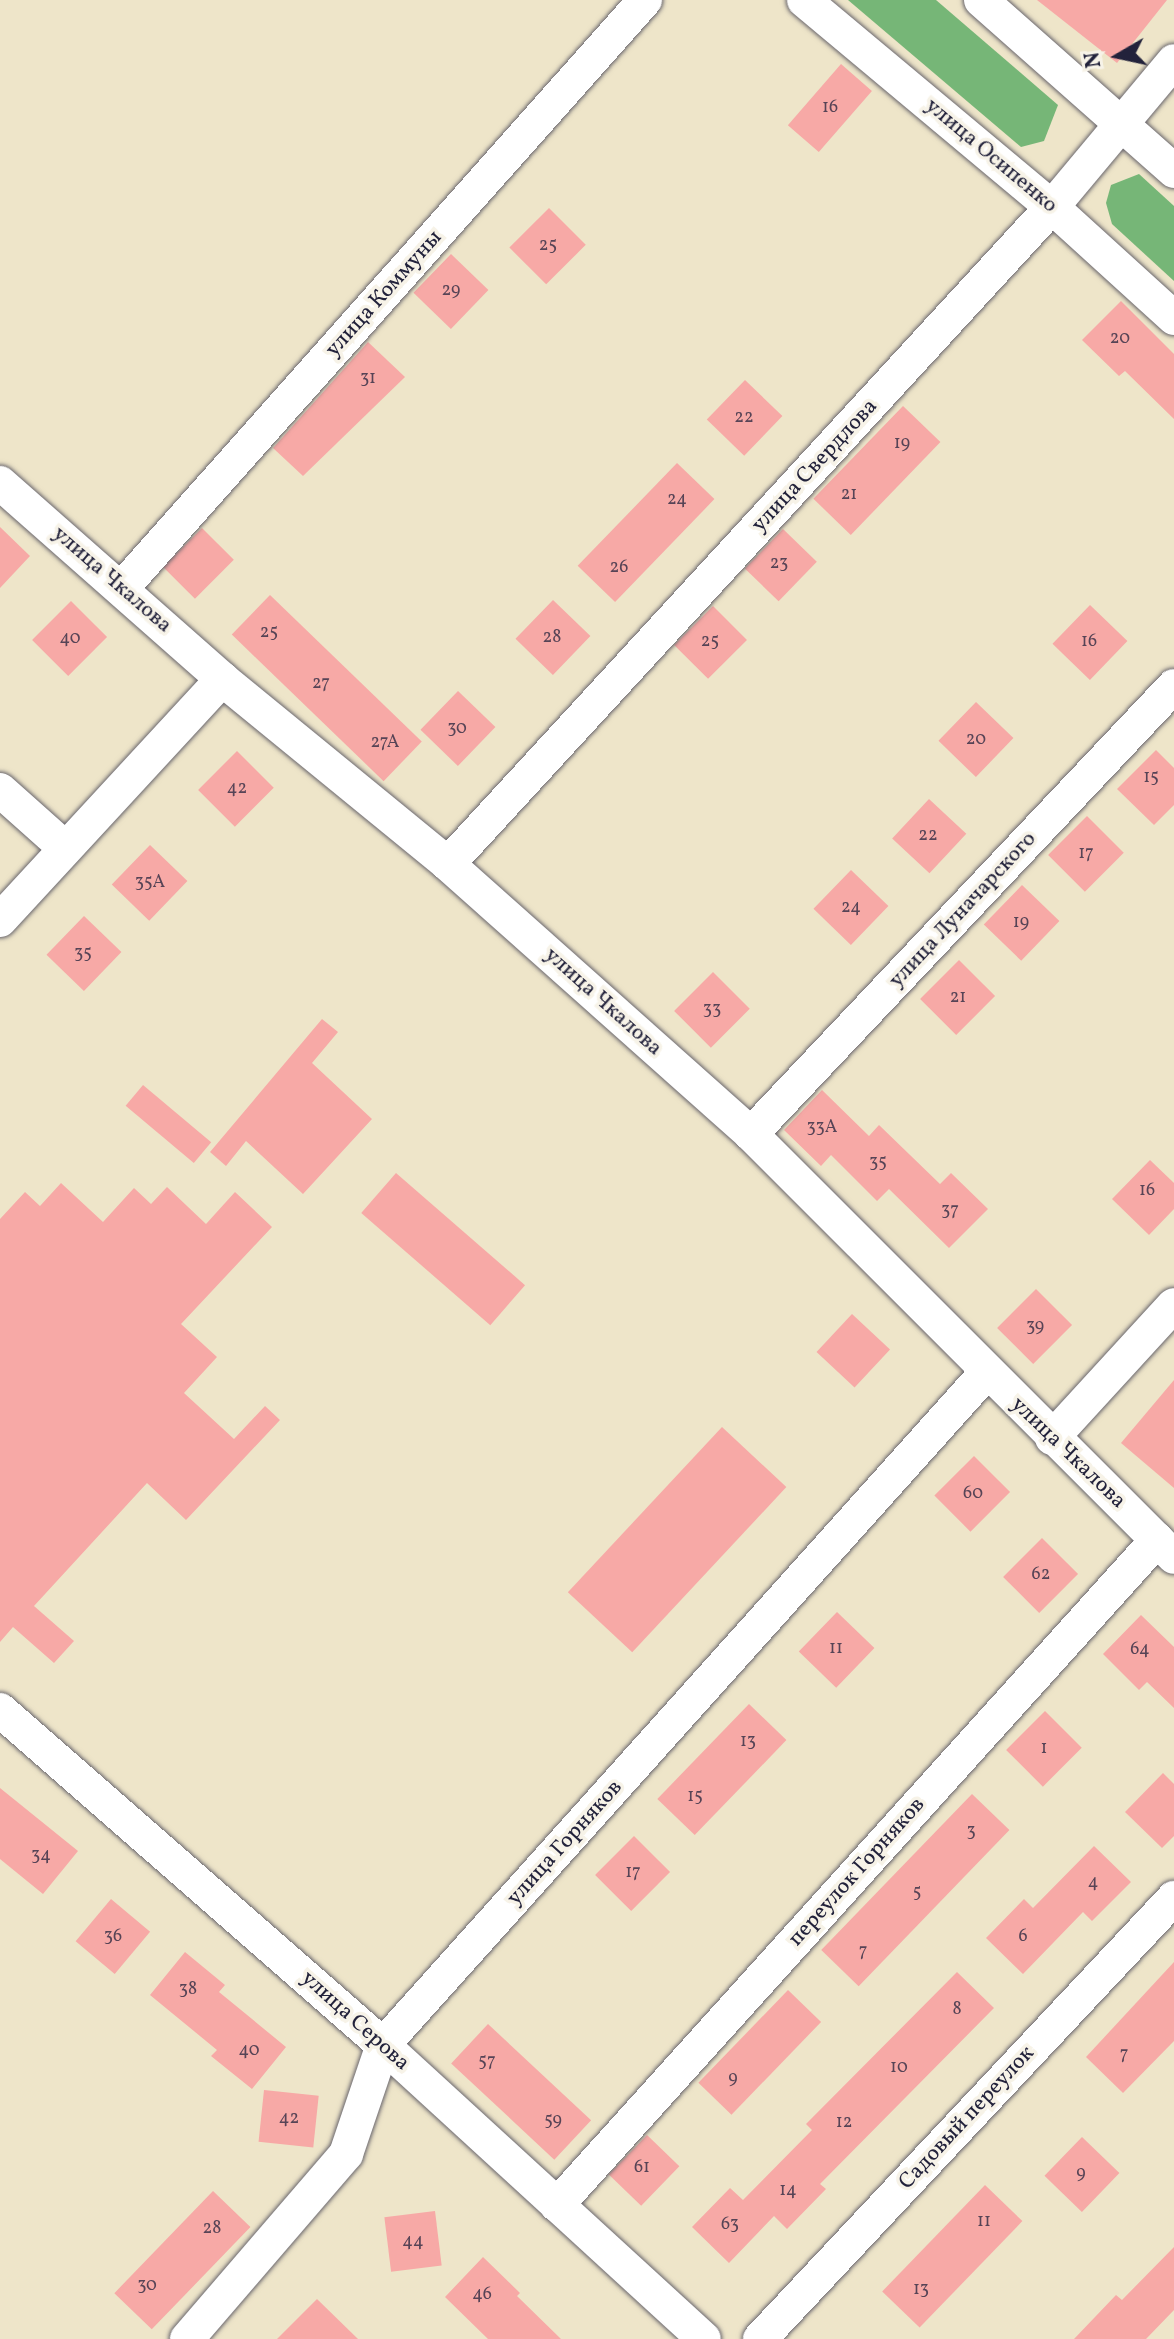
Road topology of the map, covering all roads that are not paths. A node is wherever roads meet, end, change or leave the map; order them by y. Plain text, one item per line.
1 (645, 0) edge
2 (804, 0) edge
3 (981, 0) edge
4 (1174, 61) edge
5 (1120, 122) junction
6 (1174, 171) edge
7 (1052, 207) junction
8 (1174, 318) edge
9 (0, 483) edge
10 (122, 588) junction
11 (222, 679) junction
12 (1174, 686) edge
13 (0, 790) edge
14 (64, 847) junction
15 (448, 864) junction
16 (0, 920) edge
17 (751, 1134) junction
18 (1174, 1305) edge
19 (986, 1373) junction
20 (1052, 1438) junction
21 (1166, 1548) edge
22 (0, 1710) edge
23 (1174, 1898) edge
24 (383, 2045) junction
25 (557, 2205) junction
26 (187, 2339) edge
27 (704, 2339) edge
28 (760, 2339) edge

1 - 10 street, улица Коммуны
2 - 7 street, улица Осипенко
3 - 5 street
4 - 5 street, улица Свердлова
5 - 6 street
5 - 7 street, улица Свердлова
7 - 8 street, улица Осипенко
7 - 15 street, улица Свердлова
9 - 10 street, улица Чкалова
10 - 11 street, улица Чкалова
11 - 14 street
11 - 15 street, улица Чкалова
12 - 17 street, улица Луначарского
13 - 14 street
14 - 16 street
15 - 17 street, улица Чкалова
17 - 19 street, улица Чкалова
18 - 20 street
19 - 20 street, улица Чкалова
19 - 24 street, улица Горняков
20 - 21 street, улица Чкалова
21 - 25 street, переулок Горняков
22 - 24 street, улица Серова
23 - 28 street, Садовый переулок
24 - 25 street, улица Серова
24 - 26 street, улица Горняков
25 - 27 street, улица Серова

